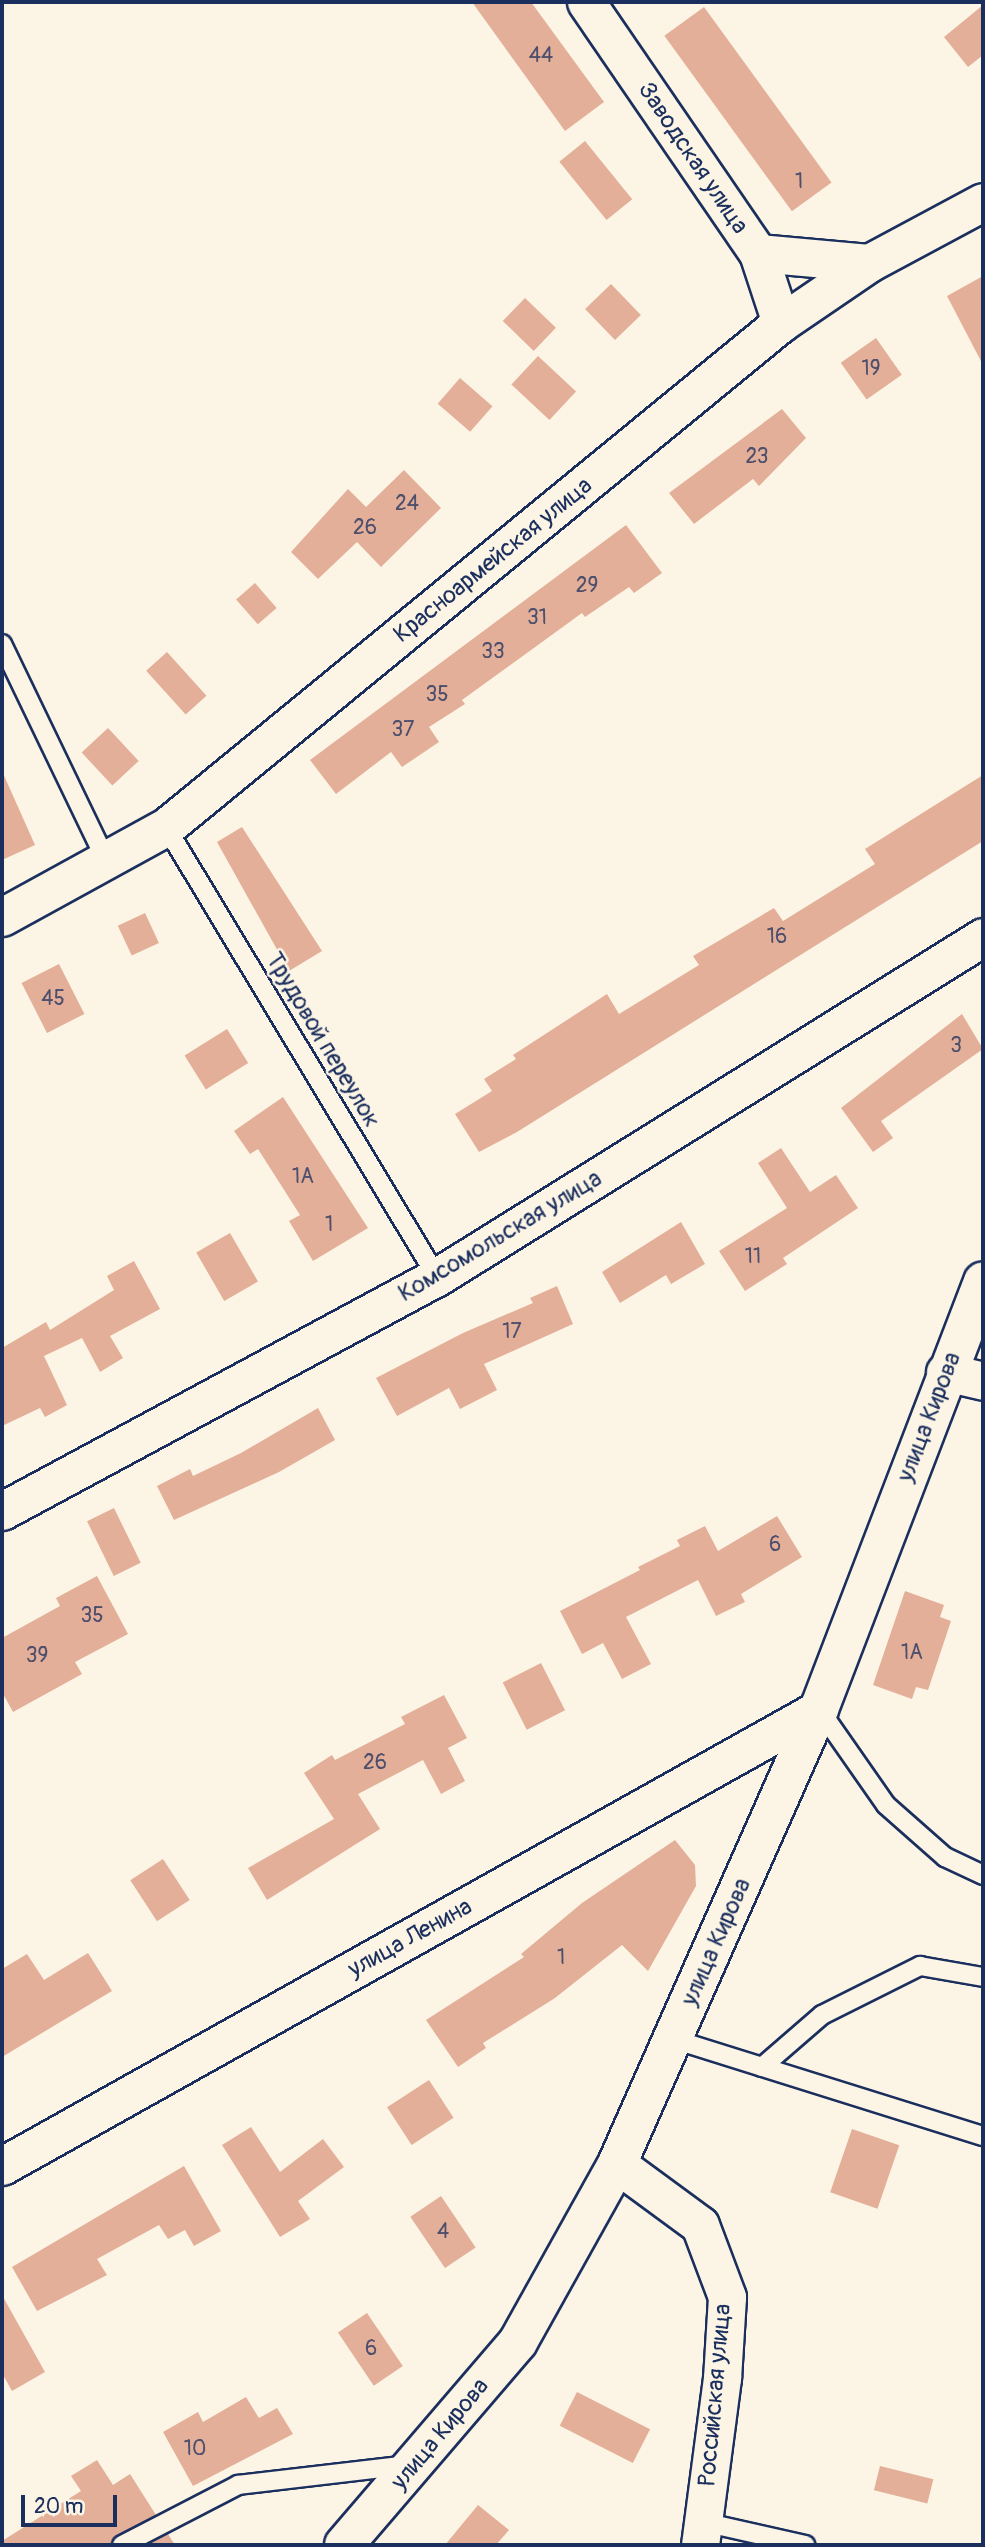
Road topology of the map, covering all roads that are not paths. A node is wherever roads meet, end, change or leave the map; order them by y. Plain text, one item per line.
1 (586, 2) edge
2 (983, 202) edge
3 (758, 253) junction
4 (869, 263) junction
5 (781, 323) junction
6 (2, 644) edge
7 (166, 827) junction
8 (106, 860) junction
9 (2, 917) edge
10 (983, 937) edge
11 (437, 1278) junction
12 (983, 1281) edge
13 (946, 1372) junction
14 (983, 1381) edge
15 (2, 1511) edge
16 (819, 1709) junction
17 (983, 1875) edge
18 (983, 1977) edge
19 (673, 2039) junction
20 (762, 2067) junction
21 (983, 2136) edge
22 (617, 2164) junction
23 (2, 2166) edge
24 (416, 2464) junction
25 (701, 2533) edge
26 (122, 2545) edge
27 (344, 2545) edge
28 (805, 2545) edge

1 - 3 street, Заводская улица
2 - 4 street, Красноармейская улица
3 - 4 street
3 - 5 street, Заводская улица
4 - 5 street, Красноармейская улица
5 - 7 street, Красноармейская улица
6 - 8 lane
7 - 8 street, Красноармейская улица
7 - 11 lane, Трудовой переулок
8 - 9 street, Красноармейская улица
10 - 11 street, Комсомольская улица
11 - 15 street, Комсомольская улица
12 - 13 main road, улица Кирова
13 - 14 street
13 - 16 main road, улица Кирова
16 - 17 lane
16 - 19 main road, улица Кирова
16 - 23 street, улица Ленина
18 - 20 lane
19 - 20 lane
19 - 22 main road, улица Кирова
20 - 21 lane
22 - 24 main road, улица Кирова
22 - 25 street, Российская улица
24 - 26 lane
24 - 27 main road, улица Кирова
25 - 28 lane

